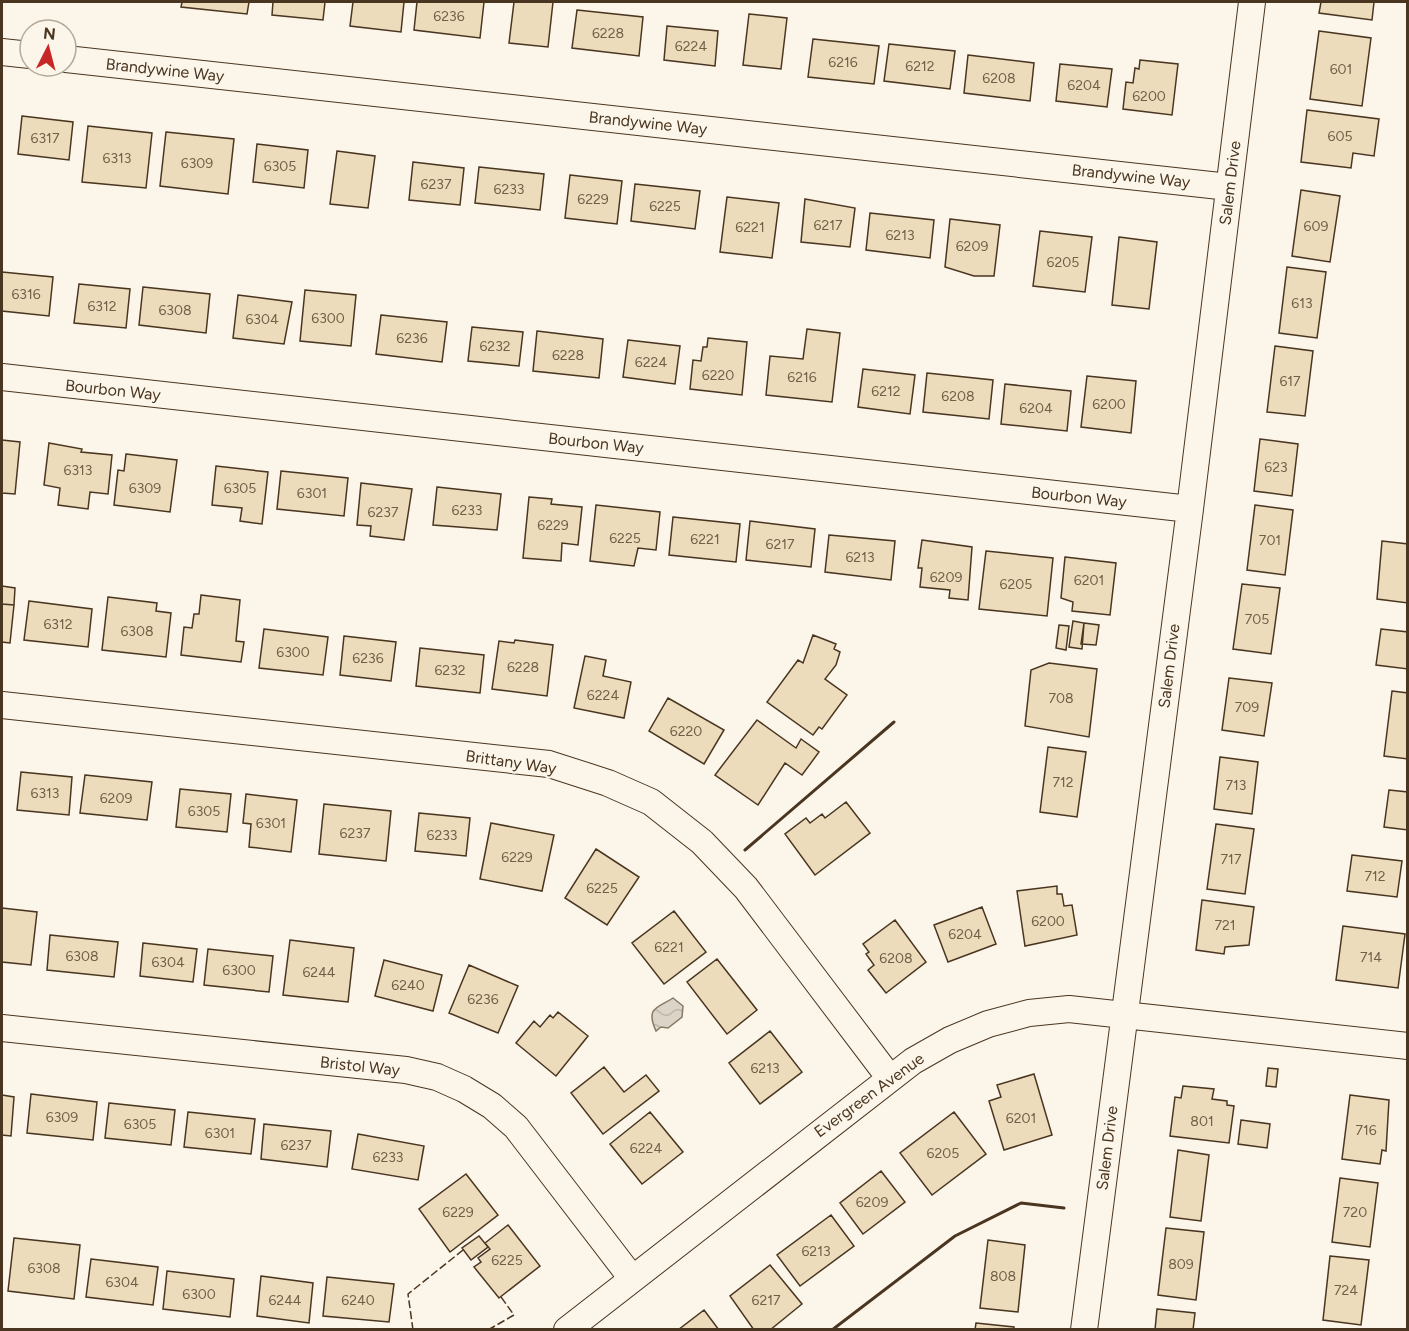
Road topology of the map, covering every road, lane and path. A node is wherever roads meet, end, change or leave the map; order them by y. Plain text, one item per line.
1 (1252, 2) edge
2 (2, 52) edge
3 (18, 54) edge
4 (78, 60) edge
5 (1229, 187) junction
6 (2, 377) edge
7 (1190, 509) junction
8 (2, 705) edge
9 (1124, 1014) junction
10 (2, 1028) edge
11 (1407, 1046) edge
12 (889, 1077) junction
13 (631, 1277) junction
14 (567, 1329) edge
15 (1084, 1329) edge

1 - 5 street, Salem Drive
2 - 3 street
4 - 5 street, Brandywine Way
5 - 7 street, Salem Drive
6 - 7 street, Bourbon Way
7 - 9 street, Salem Drive
8 - 12 street, Brittany Way
9 - 11 street, Evergreen Avenue
9 - 12 street, Evergreen Avenue
9 - 15 street, Salem Drive
10 - 13 street, Bristol Way
12 - 13 street, Evergreen Avenue
13 - 14 street, Evergreen Avenue

